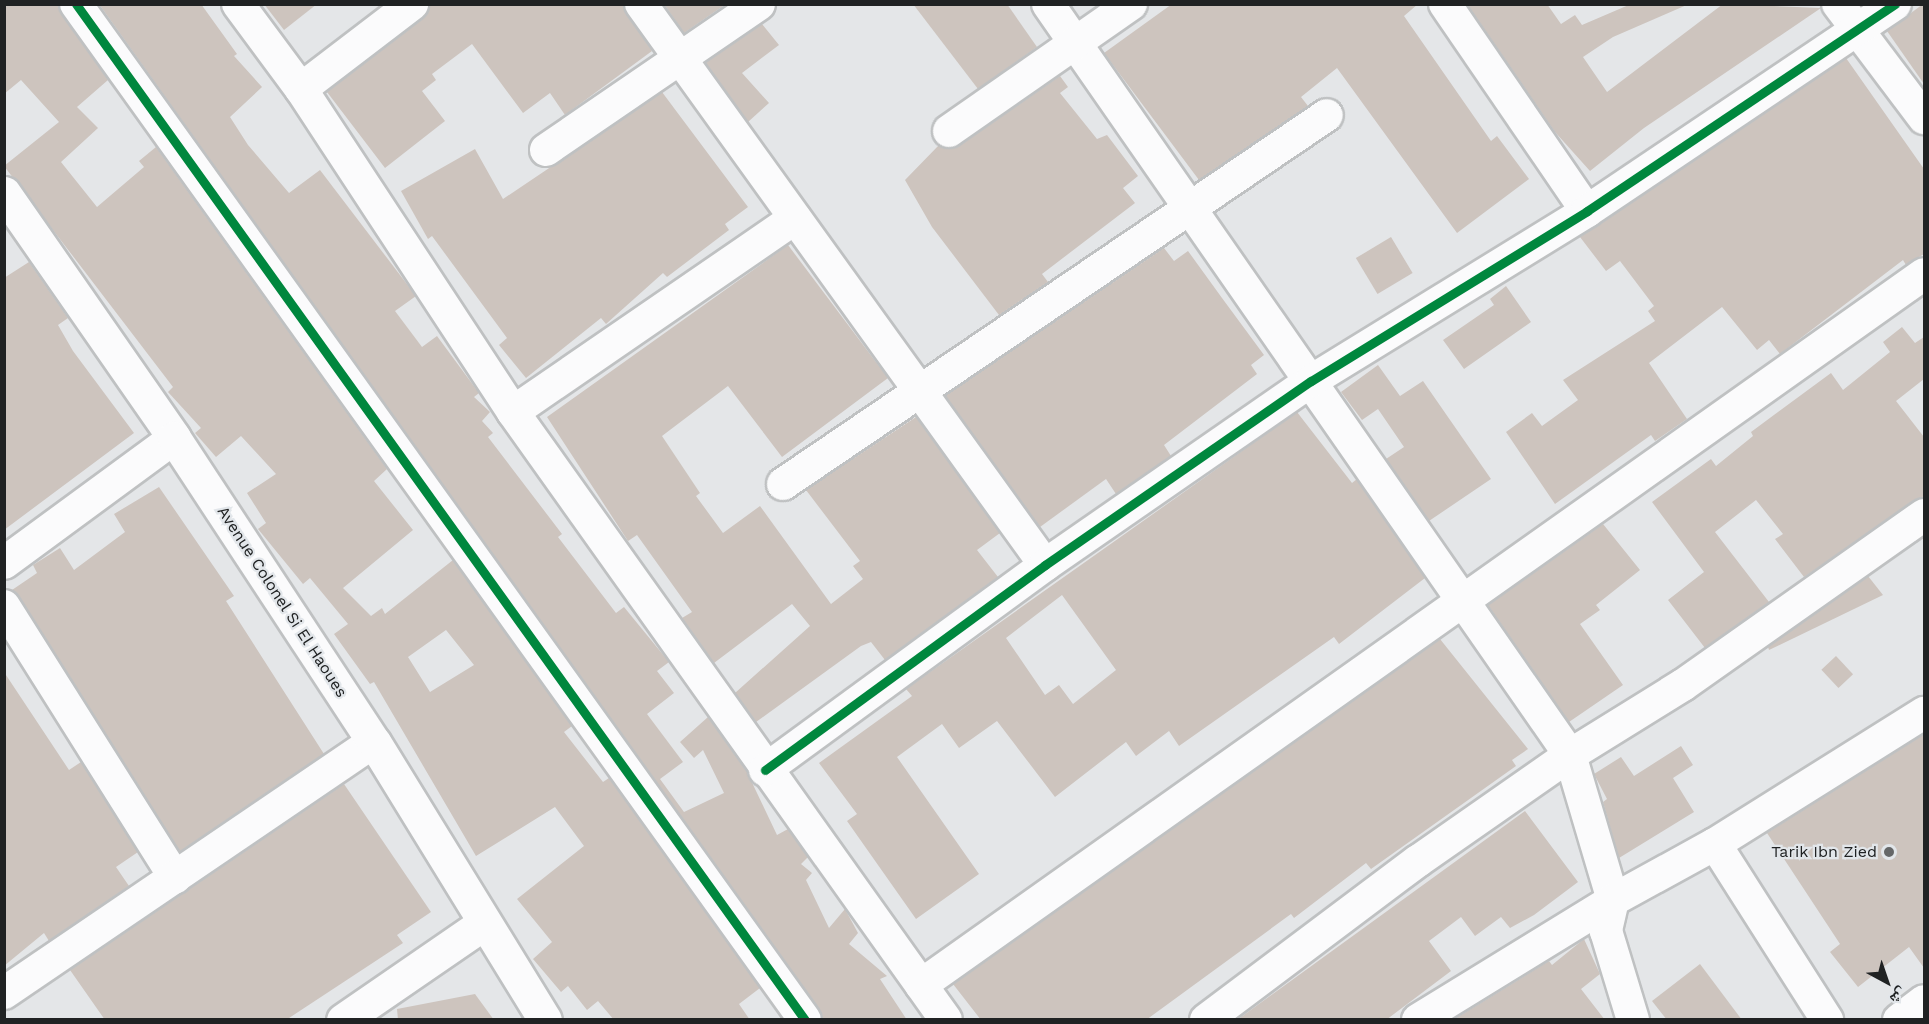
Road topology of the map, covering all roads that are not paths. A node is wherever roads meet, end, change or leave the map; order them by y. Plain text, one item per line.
1 (76, 4) edge
2 (238, 4) edge
3 (412, 4) edge
4 (641, 4) edge
5 (759, 4) edge
6 (1048, 4) edge
7 (1131, 4) edge
8 (1445, 4) edge
9 (1838, 4) edge
10 (1895, 4) edge
11 (1857, 32) junction
12 (1073, 44) junction
13 (678, 58) junction
14 (302, 89) junction
15 (1327, 116) dead end
16 (1924, 118) edge
17 (949, 131) dead end
18 (546, 150) dead end
19 (4, 193) edge
20 (1189, 208) junction
21 (1587, 211) junction
22 (795, 218) junction
23 (1924, 274) edge
24 (1311, 381) junction
25 (920, 391) junction
26 (513, 412) junction
27 (174, 438) junction
28 (783, 484) dead end
29 (1924, 514) edge
30 (4, 563) edge
31 (1045, 565) junction
32 (1459, 601) junction
33 (4, 606) edge
34 (1924, 713) edge
35 (374, 742) junction
36 (1570, 755) junction
37 (765, 770) junction
38 (1715, 844) junction
39 (176, 878) junction
40 (1613, 900) junction
41 (484, 923) junction
42 (921, 985) junction
43 (4, 993) edge
44 (1924, 1001) edge
45 (1631, 1019) edge
46 (343, 1020) edge
47 (545, 1020) edge
48 (805, 1020) edge
49 (946, 1020) edge
50 (1206, 1020) edge
51 (1418, 1020) edge
52 (1827, 1020) edge
53 (1899, 1020) edge

1 - 48 street
2 - 14 street
3 - 14 street
4 - 13 street
5 - 13 street
6 - 12 street
7 - 12 street
8 - 21 street
9 - 11 street
10 - 11 street
11 - 16 street
11 - 21 street
12 - 17 street
12 - 20 street
13 - 18 street
13 - 22 street
14 - 26 street
15 - 20 street
19 - 27 street, Avenue Colonel Si El Haoues
20 - 24 street
20 - 25 street
21 - 24 street
22 - 25 street
22 - 26 street
23 - 32 street
24 - 31 street
24 - 32 street
25 - 28 street
25 - 31 street
26 - 37 street
27 - 30 street
27 - 35 street, Avenue Colonel Si El Haoues
29 - 36 street
31 - 37 street
32 - 36 street
32 - 42 street
33 - 39 street
34 - 38 street
35 - 39 street
35 - 41 street, Avenue Colonel Si El Haoues
36 - 40 street
36 - 50 street
37 - 42 street
38 - 40 street
38 - 52 street
39 - 43 street
40 - 45 street
40 - 51 street
41 - 46 street
41 - 47 street, Avenue Colonel Si El Haoues
42 - 49 street
44 - 53 street

